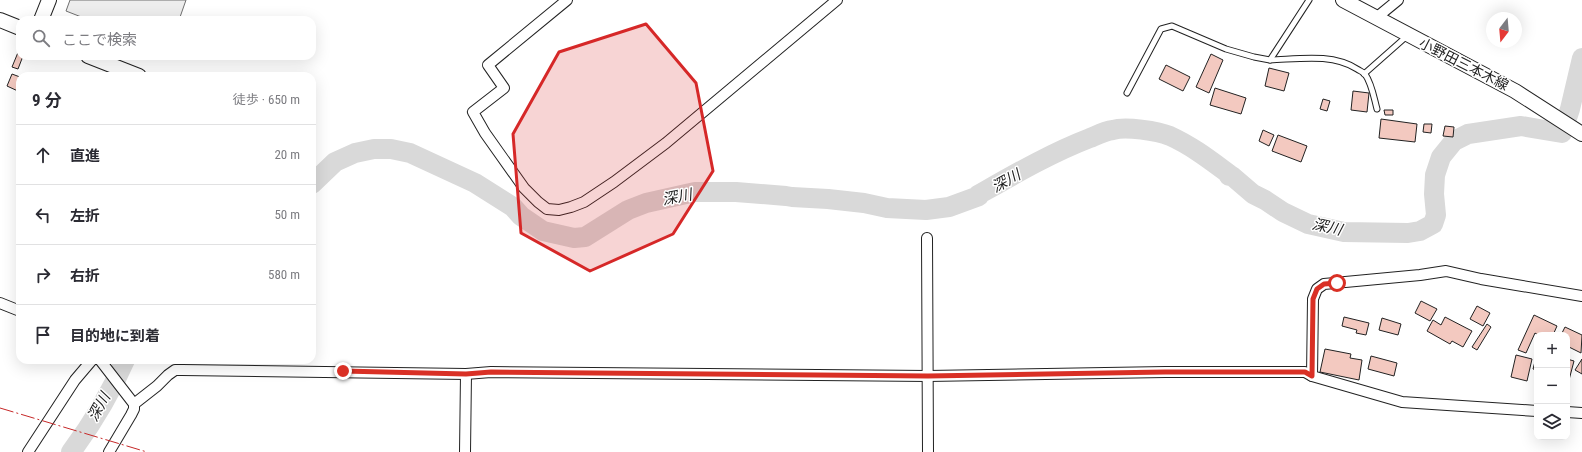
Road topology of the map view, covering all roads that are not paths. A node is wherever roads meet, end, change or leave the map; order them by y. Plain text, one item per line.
1 (49, 0) edge
2 (567, 0) edge
3 (837, 0) edge
4 (1309, 0) edge
5 (1342, 0) edge
6 (1398, 0) edge
7 (43, 16) edge
8 (1376, 18) junction
9 (0, 20) edge
10 (16, 26) edge
11 (1408, 35) junction
12 (98, 60) edge
13 (1270, 60) junction
14 (129, 72) edge
15 (1364, 74) junction
16 (1127, 93) dead end
17 (1377, 109) dead end
18 (1579, 132) edge
19 (927, 238) dead end
20 (1582, 296) edge
21 (0, 303) edge
22 (16, 309) edge
23 (89, 364) edge
24 (103, 364) edge
25 (466, 374) junction
26 (928, 376) junction
27 (1312, 376) junction
28 (134, 404) junction
29 (1534, 410) edge
30 (1570, 412) edge
31 (1582, 413) edge
32 (28, 452) edge
33 (108, 452) edge
34 (465, 452) edge
35 (928, 452) edge

1 - 7 main road
2 - 3 street
4 - 13 lane
5 - 8 main road, 小野田三本木線
6 - 8 street
8 - 11 main road, 小野田三本木線
9 - 10 main road
11 - 15 lane
11 - 18 main road, 小野田三本木線
12 - 14 main road
13 - 15 lane
13 - 16 lane
15 - 17 lane
19 - 26 street
20 - 27 street
21 - 22 street
23 - 32 street
24 - 28 street
25 - 26 street
25 - 28 street
25 - 34 street
26 - 27 street
26 - 35 street
27 - 29 street
28 - 33 street
30 - 31 street

